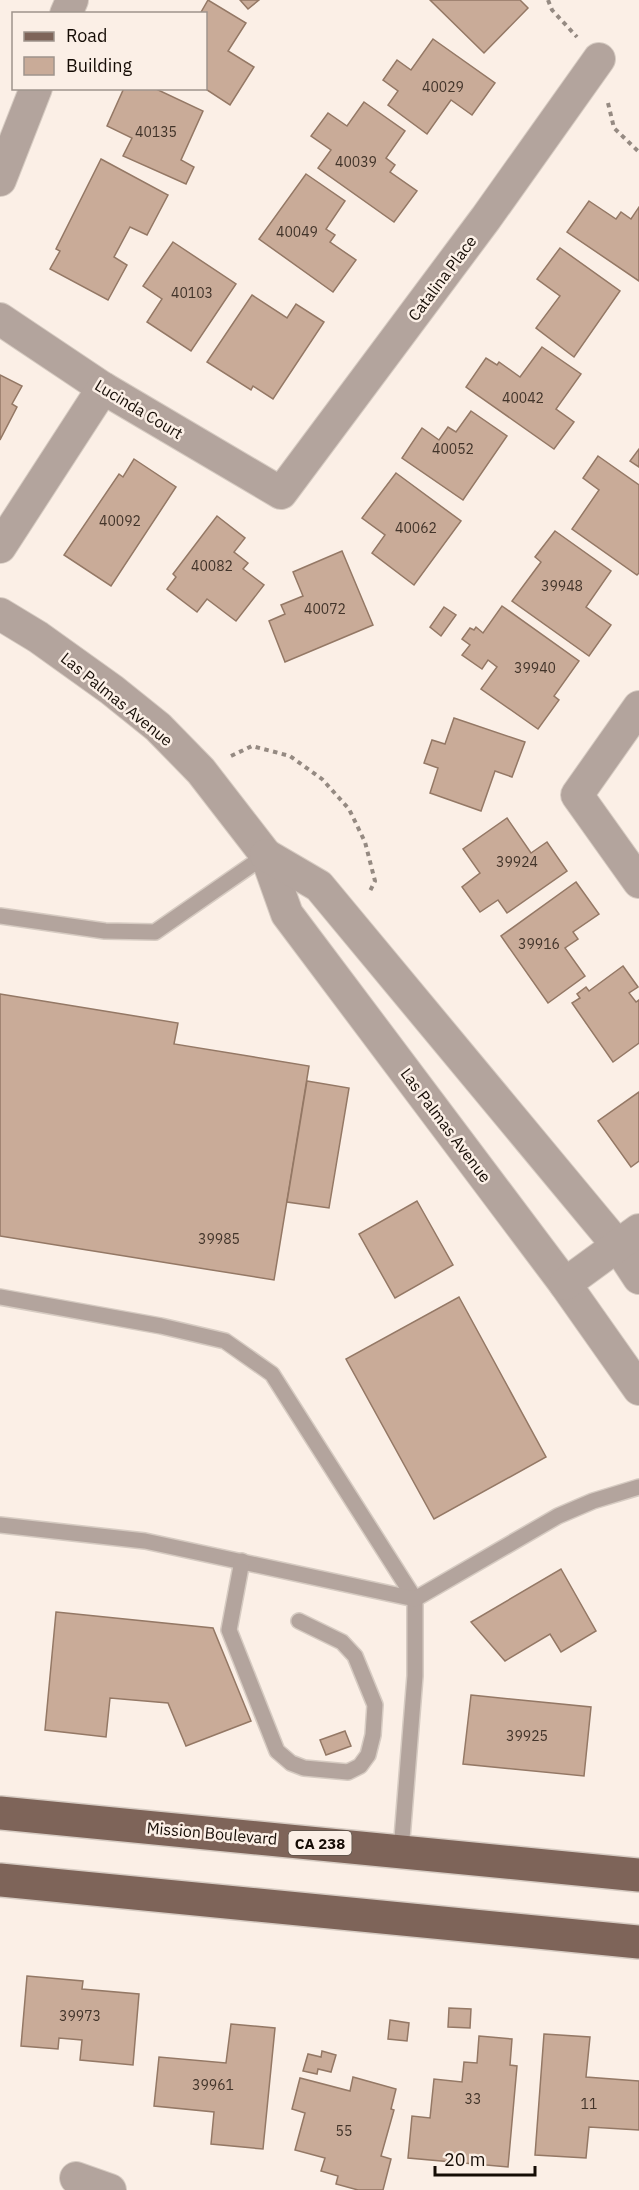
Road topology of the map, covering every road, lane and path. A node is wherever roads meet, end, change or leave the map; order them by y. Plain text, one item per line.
1 (548, 0) edge
2 (599, 59) junction
3 (35, 90) edge
4 (639, 152) edge
5 (0, 180) edge
6 (0, 319) edge
7 (104, 388) junction
8 (281, 493) joint
9 (0, 547) edge
10 (0, 614) edge
11 (639, 707) edge
12 (201, 771) junction
13 (266, 855) junction
14 (639, 882) edge
15 (0, 916) edge
16 (353, 928) junction
17 (628, 1238) edge
18 (639, 1278) edge
19 (565, 1284) junction
20 (0, 1297) edge
21 (639, 1389) edge
22 (639, 1487) edge
23 (0, 1525) edge
24 (242, 1561) junction
25 (415, 1599) junction
26 (299, 1621) dead end
27 (0, 1813) edge
28 (401, 1851) junction
29 (639, 1875) edge
30 (0, 1880) edge
31 (639, 1942) edge
32 (76, 2178) dead end
33 (110, 2190) edge

1 - 2 path
2 - 4 path
2 - 8 street, Catalina Place
3 - 5 street
6 - 7 street, Lucinda Court
7 - 8 street, Lucinda Court
7 - 9 street
10 - 12 street, Las Palmas Avenue
11 - 14 street
12 - 13 street, Las Palmas Avenue
12 - 16 path
13 - 15 lane
13 - 16 street, Las Palmas Avenue
13 - 19 street, Las Palmas Avenue
16 - 17 street, Las Palmas Avenue
17 - 18 street, Las Palmas Avenue
17 - 19 street
19 - 21 street, Las Palmas Avenue
20 - 25 lane
22 - 25 lane
23 - 24 lane
24 - 25 lane
24 - 26 lane
25 - 28 lane
27 - 28 main road, Mission Boulevard / CA 238
28 - 29 main road, Mission Boulevard / CA 238
30 - 31 main road
32 - 33 street

